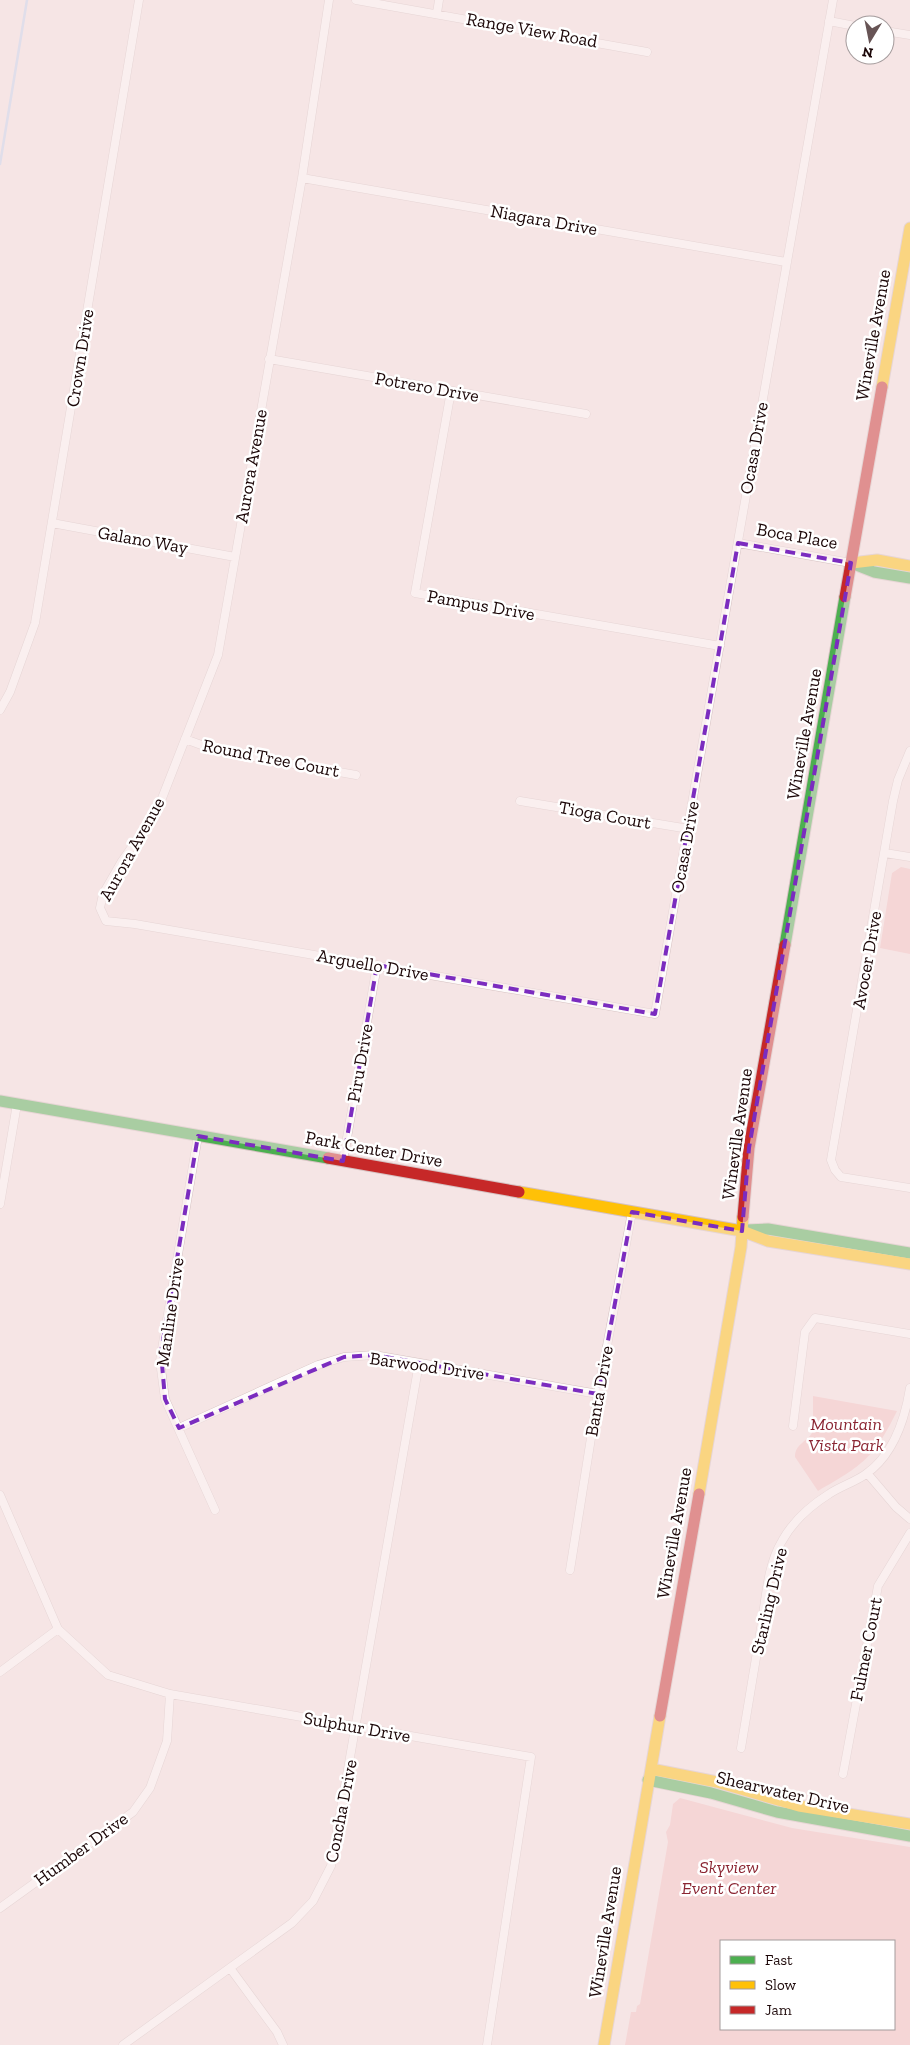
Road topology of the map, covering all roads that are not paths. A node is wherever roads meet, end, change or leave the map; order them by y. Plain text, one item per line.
1 (139, 0) edge
2 (329, 0) edge
3 (356, 0) edge
4 (439, 0) edge
5 (833, 0) edge
6 (437, 13) junction
7 (829, 21) junction
8 (845, 24) edge
9 (895, 33) edge
10 (910, 35) edge
11 (647, 52) dead end
12 (302, 178) junction
13 (910, 228) edge
14 (786, 262) junction
15 (269, 359) junction
16 (451, 391) junction
17 (586, 414) dead end
18 (52, 523) junction
19 (738, 544) junction
20 (235, 557) junction
21 (851, 563) junction
22 (910, 566) edge
23 (910, 578) edge
24 (720, 646) junction
25 (0, 710) edge
26 (185, 739) junction
27 (910, 751) edge
28 (356, 775) dead end
29 (520, 801) dead end
30 (689, 829) junction
31 (885, 853) junction
32 (910, 857) edge
33 (100, 908) joint
34 (377, 965) junction
35 (655, 1014) joint
36 (0, 1101) edge
37 (17, 1104) junction
38 (198, 1136) junction
39 (343, 1161) junction
40 (910, 1188) edge
41 (0, 1204) edge
42 (632, 1212) junction
43 (742, 1230) junction
44 (910, 1253) edge
45 (910, 1264) edge
46 (910, 1334) edge
47 (419, 1363) junction
48 (910, 1388) edge
49 (598, 1394) junction
50 (793, 1426) dead end
51 (179, 1428) junction
52 (867, 1473) junction
53 (0, 1495) edge
54 (215, 1510) dead end
55 (910, 1519) edge
56 (910, 1533) edge
57 (570, 1570) dead end
58 (58, 1629) junction
59 (0, 1672) edge
60 (170, 1694) junction
61 (356, 1727) junction
62 (741, 1748) dead end
63 (843, 1774) dead end
64 (650, 1775) junction
65 (910, 1824) edge
66 (910, 1836) edge
67 (0, 1908) edge
68 (230, 1968) junction
69 (123, 2045) edge
70 (283, 2045) edge
71 (487, 2045) edge
72 (604, 2045) edge

1 - 18 street, Crown Drive
2 - 12 street, Aurora Avenue
3 - 6 street, Range View Road
4 - 6 street
5 - 7 street, Ocasa Drive
6 - 11 street, Range View Road
7 - 8 street
7 - 14 street, Ocasa Drive
9 - 10 street
12 - 14 street, Niagara Drive
12 - 15 street, Aurora Avenue
13 - 21 main road, Wineville Avenue
14 - 19 street, Ocasa Drive
15 - 16 street, Potrero Drive
15 - 20 street, Aurora Avenue
16 - 17 street, Potrero Drive
16 - 24 street, Pampus Drive
18 - 20 street, Galano Way
18 - 25 street, Crown Drive
19 - 21 street, Boca Place
19 - 24 street, Ocasa Drive
20 - 26 street, Aurora Avenue
21 - 22 main road, Boca Place
21 - 23 main road, Boca Place
21 - 43 main road, Wineville Avenue
24 - 30 street, Ocasa Drive
26 - 28 street, Round Tree Court
26 - 33 street, Aurora Avenue
27 - 31 street, Avocer Drive
29 - 30 street, Tioga Court
30 - 35 street, Ocasa Drive
31 - 32 street
31 - 40 street, Avocer Drive
33 - 34 street, Arguello Drive
34 - 35 street, Arguello Drive
34 - 39 street, Piru Drive
36 - 37 main road, Park Center Drive
37 - 38 main road, Park Center Drive
37 - 41 street
38 - 39 main road, Park Center Drive
38 - 51 street, Manline Drive
39 - 42 main road, Park Center Drive
42 - 43 main road, Park Center Drive
42 - 49 street, Banta Drive
43 - 44 main road, Park Center Drive
43 - 45 main road, Park Center Drive
43 - 64 main road, Wineville Avenue
46 - 50 street
47 - 49 street, Barwood Drive
47 - 51 street, Barwood Drive
47 - 61 street, Concha Drive
48 - 52 street, Starling Drive
49 - 57 street, Banta Drive
51 - 54 street, Manline Drive
52 - 55 street
52 - 62 street, Starling Drive
53 - 58 street, Sulphur Drive
56 - 63 street, Fulmer Court
58 - 59 street
58 - 60 street, Sulphur Drive
60 - 61 street, Sulphur Drive
60 - 67 street, Humber Drive
61 - 68 street, Concha Drive
61 - 71 street, Sulphur Drive
64 - 65 main road, Shearwater Drive
64 - 66 main road, Shearwater Drive
64 - 72 main road, Wineville Avenue
68 - 69 street, Concha Drive
68 - 70 street

